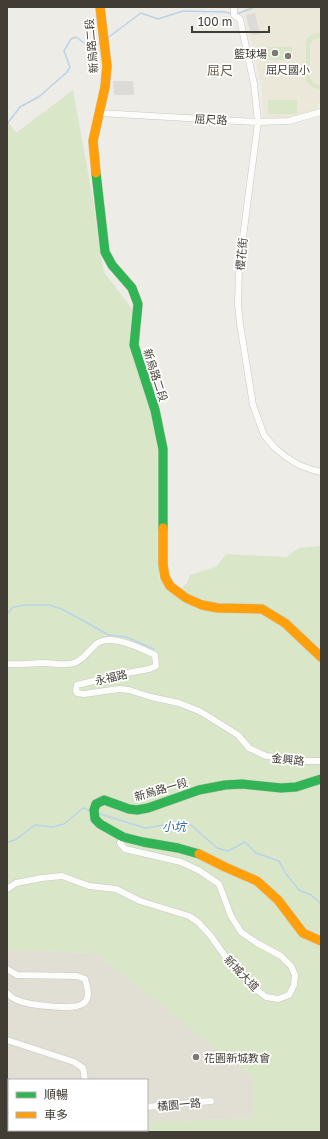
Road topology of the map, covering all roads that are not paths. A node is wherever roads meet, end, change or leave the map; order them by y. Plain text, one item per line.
1 (100, 7) edge
2 (234, 7) edge
3 (321, 112) edge
4 (99, 113) junction
5 (258, 122) junction
6 (321, 472) edge
7 (321, 657) edge
8 (7, 664) edge
9 (238, 735) joint
10 (321, 761) edge
11 (321, 779) edge
12 (123, 837) junction
13 (7, 889) edge
14 (321, 941) edge
15 (7, 970) edge
16 (7, 993) edge
17 (7, 1040) edge
18 (85, 1079) edge
19 (211, 1101) dead end
20 (148, 1107) edge

1 - 4 main road, 新烏路二段
2 - 5 street, 櫻花街
3 - 5 street, 屈尺路
4 - 5 street, 屈尺路
4 - 7 main road, 新烏路二段
5 - 6 street, 櫻花街
8 - 9 street, 永福路
9 - 10 street, 金興路
11 - 12 main road, 新烏路一段
12 - 13 street, 新城大道
12 - 14 main road, 新烏路一段
15 - 16 street
17 - 18 street
19 - 20 street, 橘園一路

